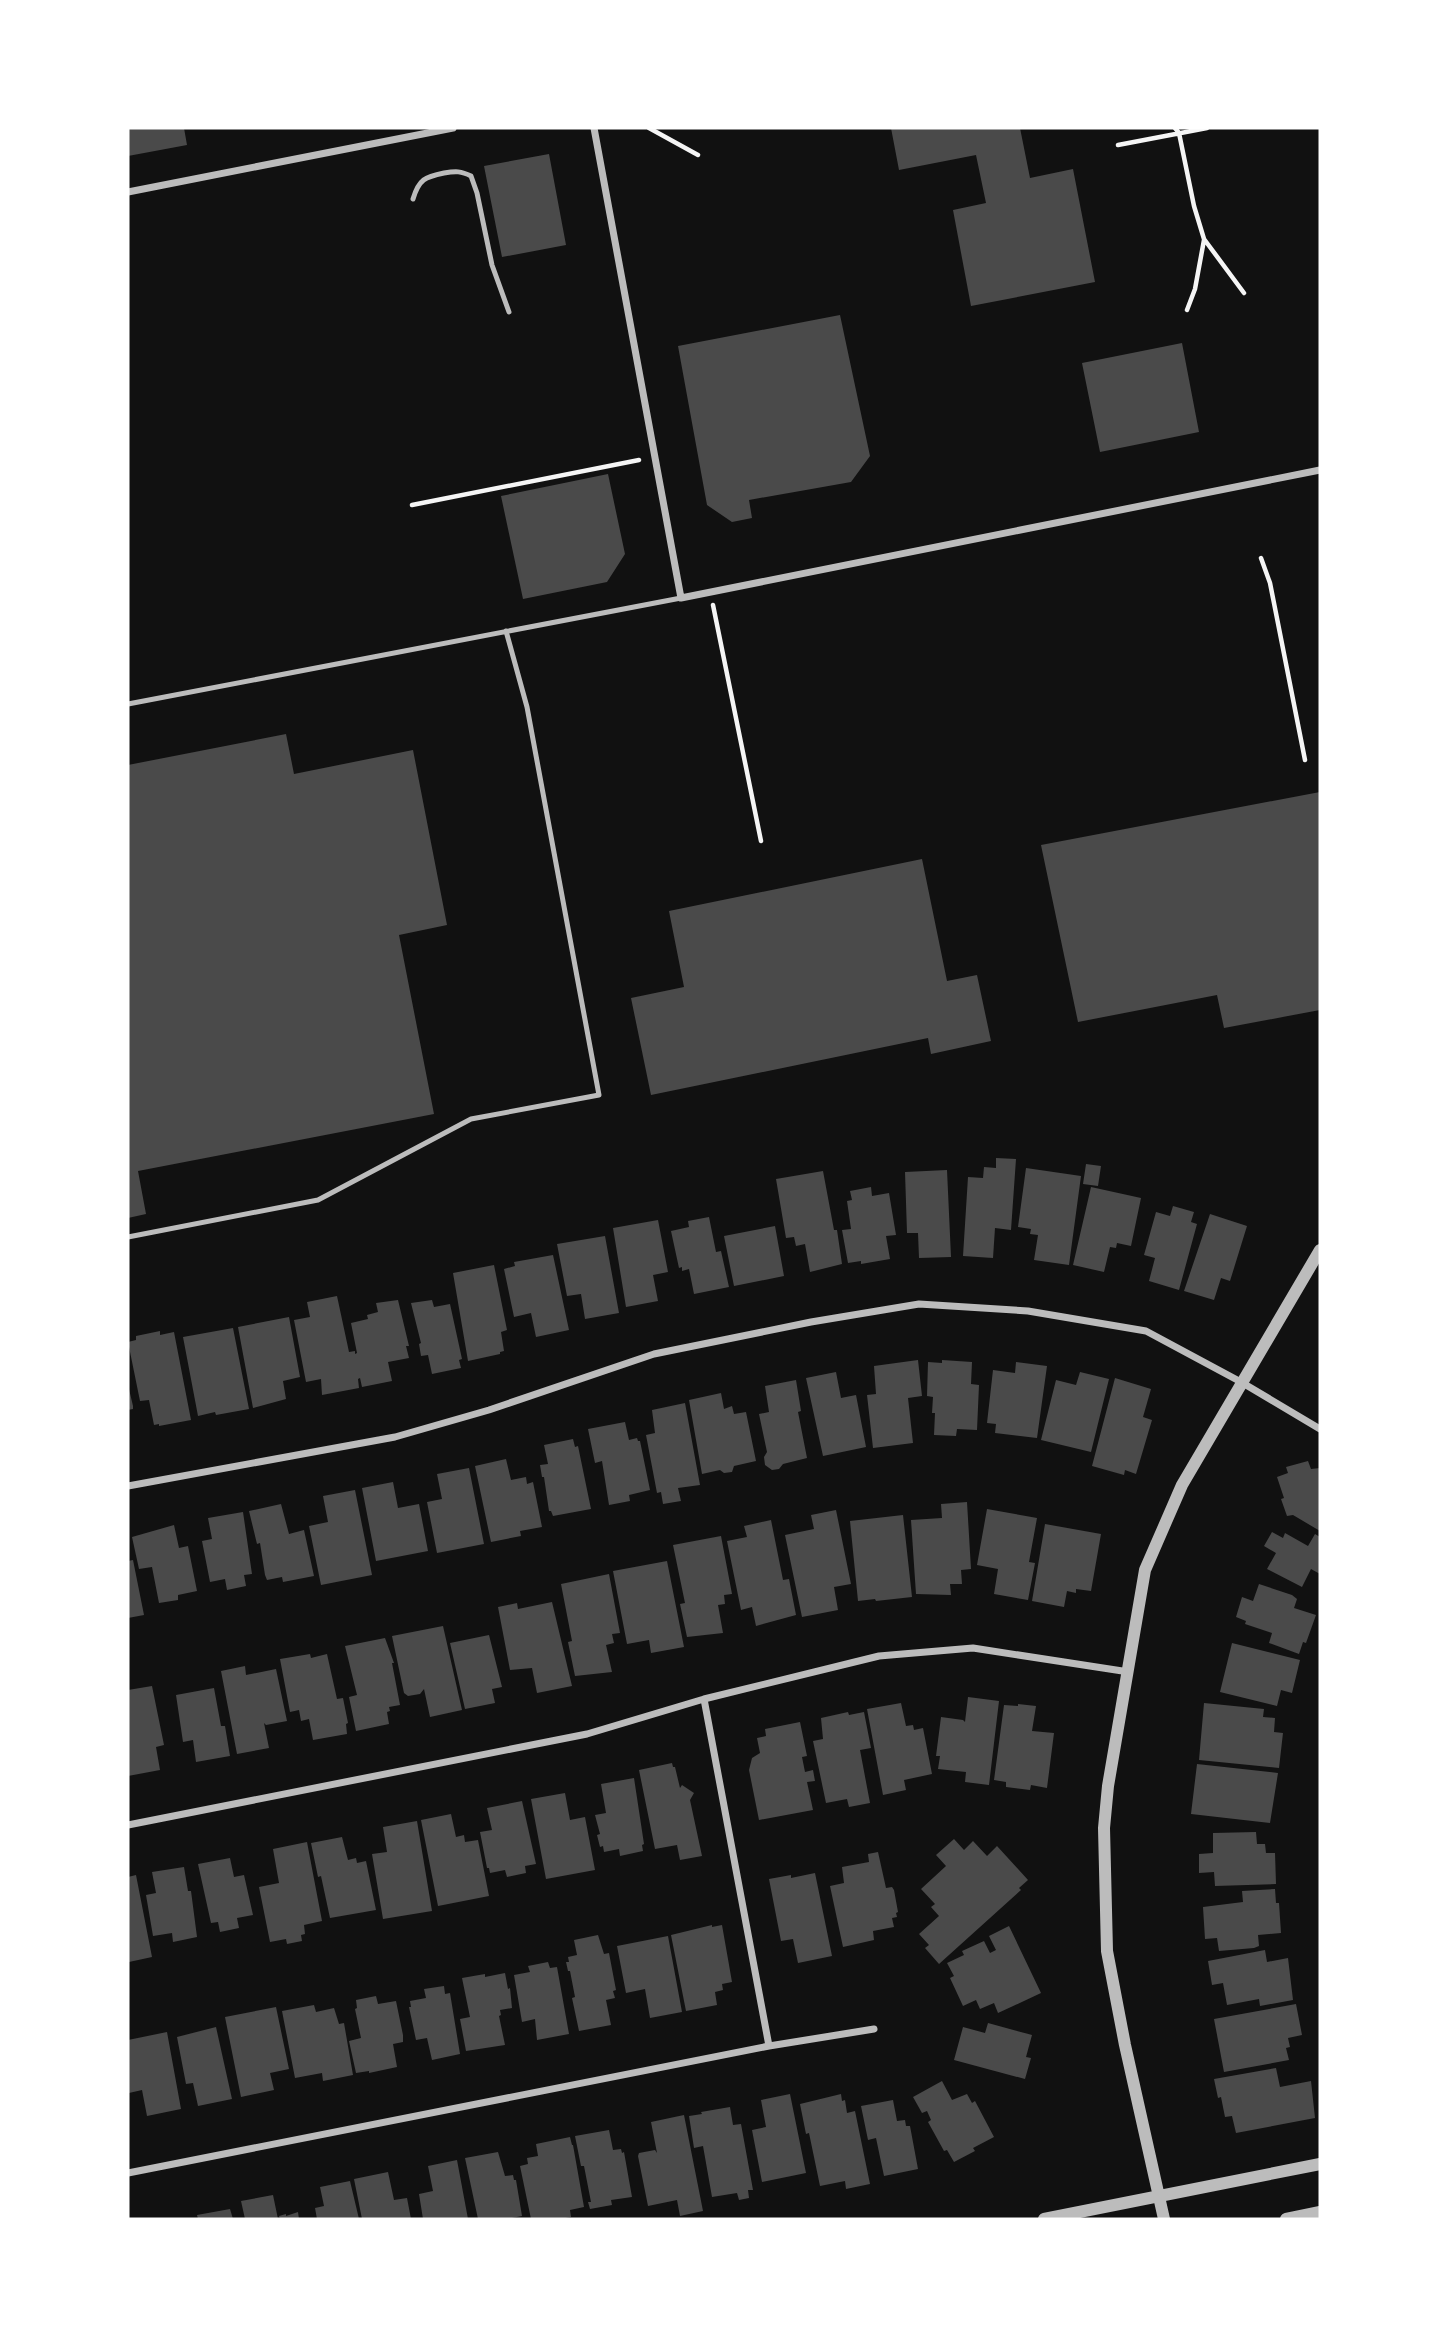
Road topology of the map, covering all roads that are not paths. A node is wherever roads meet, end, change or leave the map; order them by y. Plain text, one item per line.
1 (453, 128) edge
2 (594, 128) edge
3 (128, 192) edge
4 (414, 199) dead end
5 (509, 312) dead end
6 (1320, 470) edge
7 (681, 598) junction
8 (506, 631) junction
9 (128, 704) edge
10 (128, 1237) edge
11 (1320, 1250) edge
12 (1241, 1382) junction
13 (1320, 1429) edge
14 (128, 1486) edge
15 (1129, 1672) junction
16 (704, 1699) junction
17 (128, 1825) edge
18 (874, 2029) dead end
19 (769, 2046) junction
20 (1320, 2164) edge
21 (128, 2173) edge
22 (1157, 2196) junction
23 (1320, 2212) edge
24 (1044, 2219) edge
25 (1164, 2219) edge
26 (1286, 2219) edge

1 - 3 street
2 - 7 street
4 - 5 lane
6 - 7 street
7 - 8 lane
8 - 9 lane
8 - 10 lane
11 - 12 street
12 - 13 street
12 - 14 street
12 - 15 street
15 - 16 street
15 - 22 street
16 - 17 street
16 - 19 street
18 - 19 street
19 - 21 street
20 - 22 street
22 - 24 street
22 - 25 street
23 - 26 street

